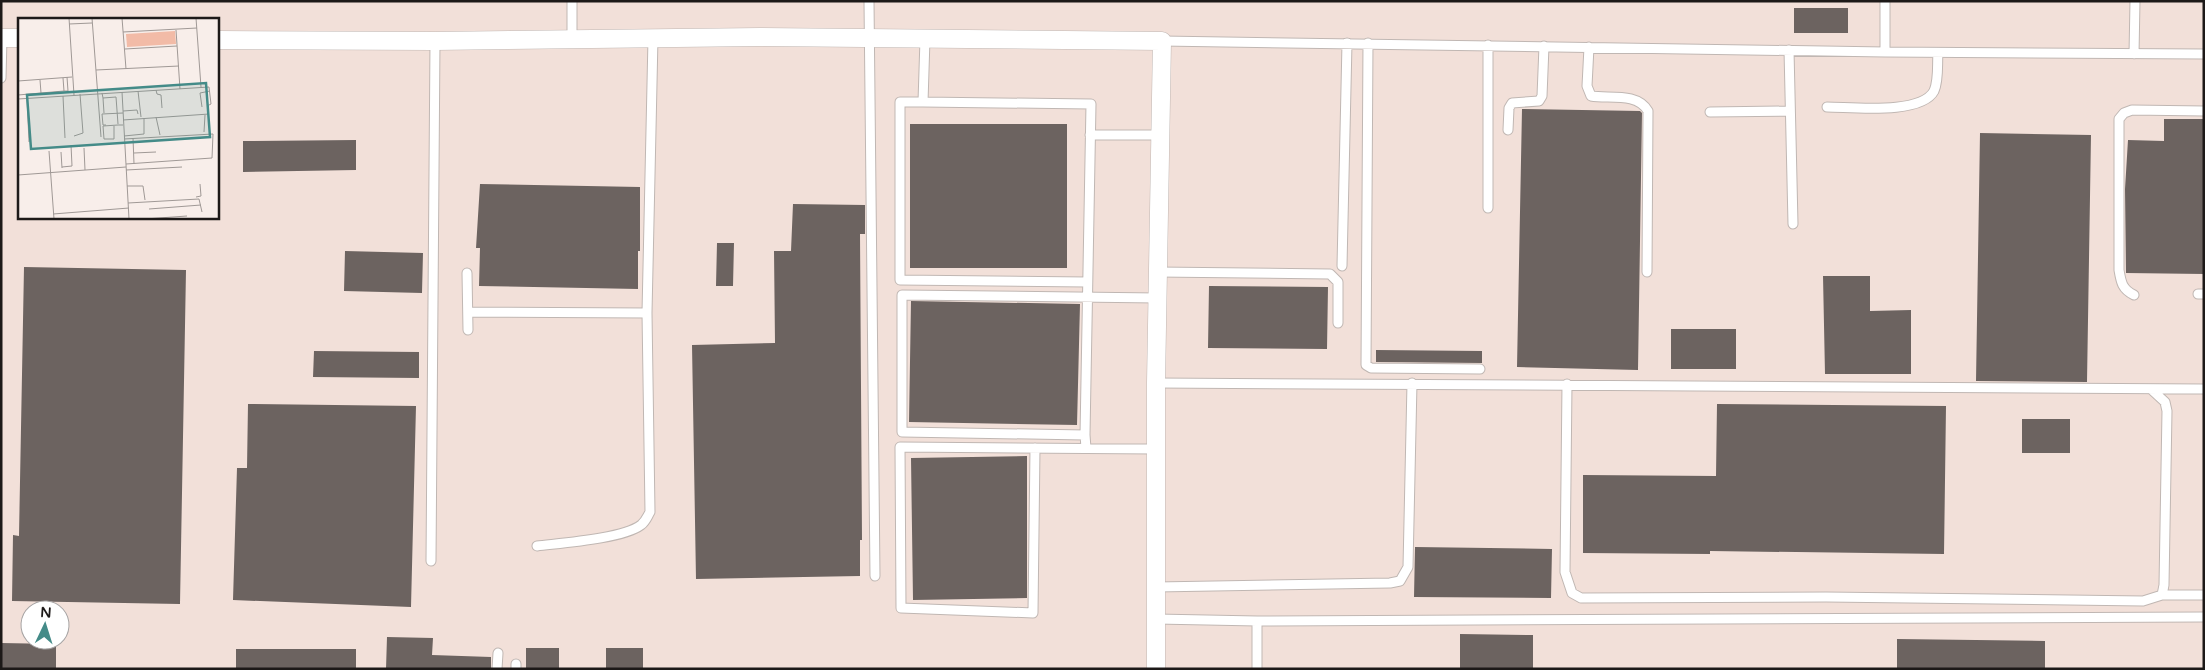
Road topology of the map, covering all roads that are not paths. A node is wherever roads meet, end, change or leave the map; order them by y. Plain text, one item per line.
1 (572, 1) edge
2 (869, 1) edge
3 (1885, 1) edge
4 (2135, 1) edge
5 (7, 38) edge
6 (653, 38) junction
7 (870, 38) junction
8 (925, 38) junction
9 (219, 40) edge
10 (572, 40) junction
11 (435, 41) junction
12 (1162, 41) junction
13 (1347, 43) junction
14 (1368, 43) junction
15 (1488, 45) junction
16 (1544, 46) junction
17 (1589, 47) junction
18 (1789, 50) junction
19 (1885, 52) junction
20 (1938, 52) junction
21 (2134, 54) junction
22 (2204, 54) edge
23 (1, 78) edge
24 (923, 102) junction
25 (1827, 107) dead end
26 (1790, 111) junction
27 (2204, 111) edge
28 (1710, 112) dead end
29 (1508, 130) dead end
30 (1159, 135) junction
31 (1090, 136) junction
32 (1488, 208) dead end
33 (1793, 224) dead end
34 (1342, 266) dead end
35 (1157, 272) junction
36 (1647, 272) dead end
37 (468, 273) dead end
38 (1087, 282) junction
39 (2134, 296) dead end
40 (1087, 298) junction
41 (1157, 298) junction
42 (468, 312) junction
43 (647, 313) junction
44 (1338, 323) dead end
45 (468, 330) dead end
46 (1480, 369) dead end
47 (1156, 383) junction
48 (1412, 383) junction
49 (1567, 384) junction
50 (2204, 389) edge
51 (2152, 390) junction
52 (1085, 435) junction
53 (1035, 448) junction
54 (1086, 448) junction
55 (1156, 450) junction
56 (537, 546) dead end
57 (431, 561) dead end
58 (875, 576) dead end
59 (1156, 587) junction
60 (2162, 595) junction
61 (2204, 595) edge
62 (2204, 617) edge
63 (1156, 619) junction
64 (1257, 621) junction
65 (498, 653) dead end
66 (497, 669) edge
67 (1156, 669) edge
68 (1257, 669) edge

1 - 10 lane
2 - 7 lane
3 - 19 lane
4 - 21 lane
5 - 23 lane
6 - 7 street
6 - 10 street
6 - 43 lane
7 - 8 street
7 - 58 lane
8 - 12 street
8 - 24 lane
9 - 11 street
10 - 11 street
11 - 57 lane
12 - 13 lane
12 - 30 street
13 - 14 lane
13 - 34 lane
14 - 15 lane
14 - 46 lane
15 - 16 lane
15 - 32 lane
16 - 17 lane
16 - 29 lane
17 - 18 lane
17 - 36 lane
18 - 19 lane
18 - 26 lane
19 - 20 lane
20 - 21 lane
20 - 25 lane
21 - 22 lane
24 - 31 lane
24 - 38 lane
26 - 28 lane
26 - 33 lane
27 - 39 lane
30 - 31 lane
30 - 35 street
31 - 38 lane
35 - 41 street
35 - 44 lane
37 - 42 lane
38 - 40 lane
40 - 41 lane
40 - 52 lane
40 - 52 lane
41 - 47 street
42 - 43 lane
42 - 45 lane
43 - 56 lane
47 - 48 lane
47 - 55 street
48 - 49 lane
48 - 59 lane
49 - 51 lane
49 - 60 lane
50 - 51 lane
51 - 60 lane
52 - 54 lane
53 - 53 lane
53 - 54 lane
54 - 55 lane
55 - 59 street
59 - 63 street
60 - 61 lane
62 - 64 lane
63 - 64 lane
63 - 67 street
64 - 68 lane
65 - 66 lane

